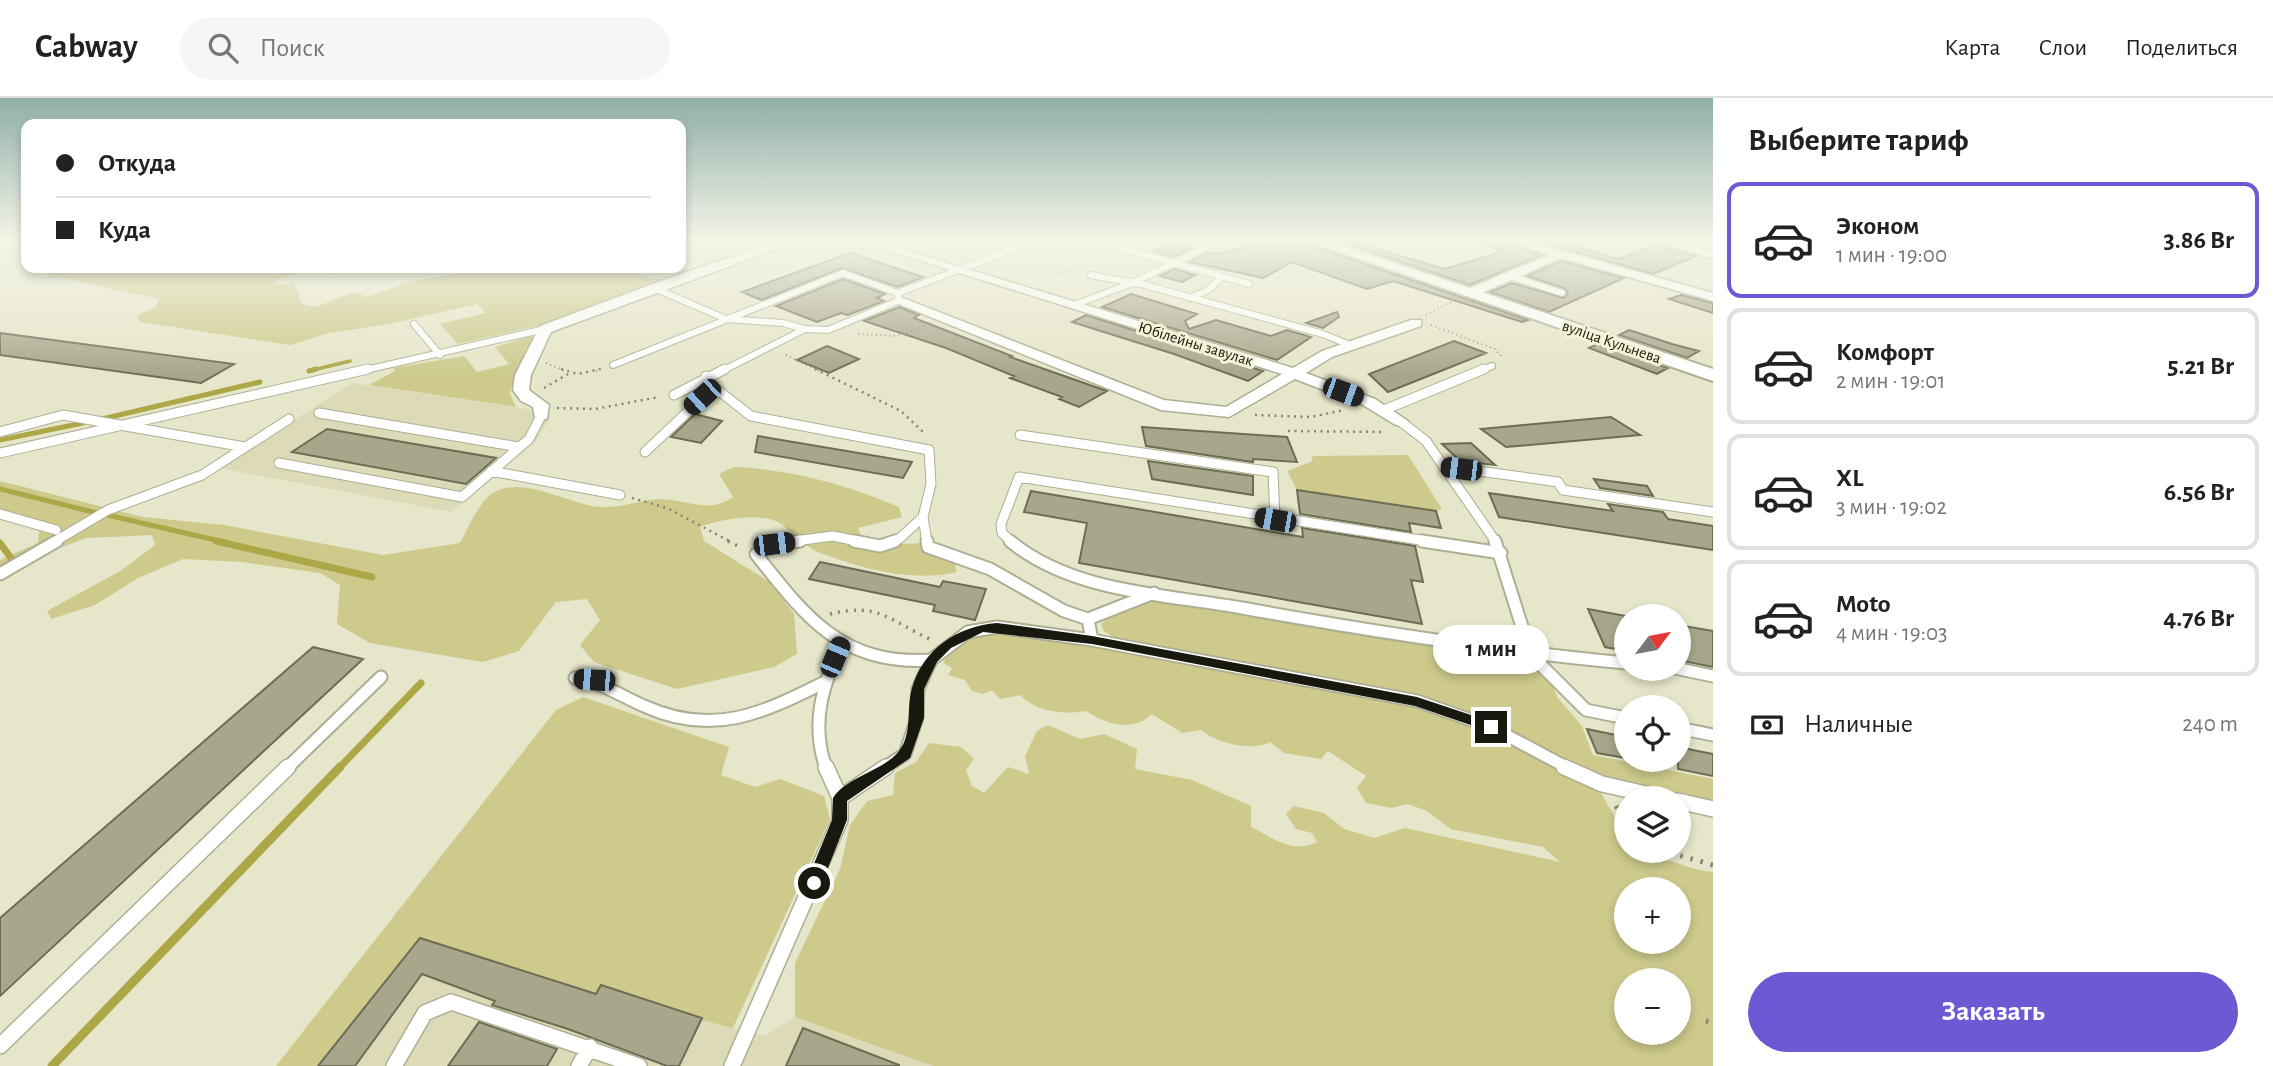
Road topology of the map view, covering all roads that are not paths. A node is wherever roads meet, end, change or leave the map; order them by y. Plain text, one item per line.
1 (662, 285) edge
2 (814, 285) edge
3 (870, 285) edge
4 (924, 285) edge
5 (1008, 285) edge
6 (1127, 285) edge
7 (1135, 285) edge
8 (1213, 285) edge
9 (1434, 285) edge
10 (1488, 285) edge
11 (1538, 285) edge
12 (1671, 285) edge
13 (654, 288) junction
14 (1562, 293) dead end
15 (1463, 296) junction
16 (898, 297) junction
17 (1713, 297) edge
18 (1190, 298) junction
19 (1074, 305) junction
20 (726, 319) junction
21 (1416, 321) road end
22 (414, 324) dead end
23 (545, 329) junction
24 (805, 329) junction
25 (1350, 345) junction
26 (440, 355) junction
27 (613, 365) road end
28 (1492, 366) road end
29 (1293, 373) junction
30 (1713, 375) edge
31 (706, 376) junction
32 (714, 387) junction
33 (674, 395) road end
34 (541, 410) joint
35 (1384, 410) junction
36 (319, 413) dead end
37 (289, 419) dead end
38 (1400, 421) joint
39 (123, 426) junction
40 (0, 432) edge
41 (1020, 435) dead end
42 (245, 447) junction
43 (519, 447) junction
44 (645, 452) dead end
45 (0, 453) edge
46 (279, 463) dead end
47 (1443, 466) junction
48 (491, 471) junction
49 (620, 495) road end
50 (1713, 512) edge
51 (0, 514) edge
52 (923, 517) junction
53 (1275, 520) junction
54 (56, 530) dead end
55 (1501, 553) junction
56 (0, 574) edge
57 (1155, 592) junction
58 (1088, 619) junction
59 (1092, 640) junction
60 (841, 643) junction
61 (1531, 655) junction
62 (931, 660) junction
63 (1614, 662) edge
64 (1691, 671) edge
65 (1713, 676) edge
66 (381, 677) dead end
67 (575, 678) dead end
68 (823, 683) junction
69 (1614, 716) edge
70 (1691, 731) edge
71 (1713, 735) edge
72 (1614, 787) edge
73 (840, 798) junction
74 (1691, 804) edge
75 (1713, 809) edge
76 (0, 1046) edge
77 (590, 1047) junction
78 (394, 1066) edge
79 (579, 1066) edge
80 (639, 1066) edge
81 (732, 1066) edge

1 - 13 street
2 - 20 lane
3 - 16 lane
4 - 16 lane
5 - 19 street, Юбілейны завулак
6 - 19 lane
7 - 18 lane
8 - 18 lane
9 - 15 street, вуліца Кульнева
10 - 15 street
11 - 14 lane
12 - 17 street
13 - 20 lane
13 - 23 street
15 - 30 street, вуліца Кульнева
16 - 24 lane
16 - 29 street, Юбілейны завулак
18 - 25 lane
19 - 29 street, Юбілейны завулак
20 - 24 lane
20 - 27 lane
21 - 25 street, Юбілейны завулак
22 - 26 lane
23 - 26 lane
23 - 34 street
24 - 31 lane
25 - 29 street, Юбілейны завулак
26 - 39 lane
28 - 35 lane
29 - 35 street, Юбілейны завулак
31 - 32 lane
31 - 33 lane
32 - 44 lane
32 - 52 lane
34 - 43 lane
35 - 38 street, Юбілейны завулак
36 - 43 lane
37 - 42 lane
38 - 47 lane
39 - 40 lane
39 - 42 lane
39 - 45 lane
41 - 53 lane
42 - 56 lane
43 - 48 lane
46 - 48 lane
47 - 50 lane
47 - 55 lane
48 - 49 lane
51 - 54 lane
52 - 58 lane
52 - 60 lane
53 - 55 lane
53 - 57 lane
55 - 61 lane
57 - 58 lane
57 - 61 lane
58 - 59 lane
59 - 62 lane
59 - 72 lane
60 - 62 lane
60 - 68 lane
61 - 63 lane
61 - 69 lane
62 - 73 lane
64 - 65 lane
66 - 76 lane
67 - 68 lane
68 - 73 lane
70 - 71 lane
73 - 81 lane
74 - 75 lane
77 - 78 lane
77 - 79 lane
77 - 80 lane

